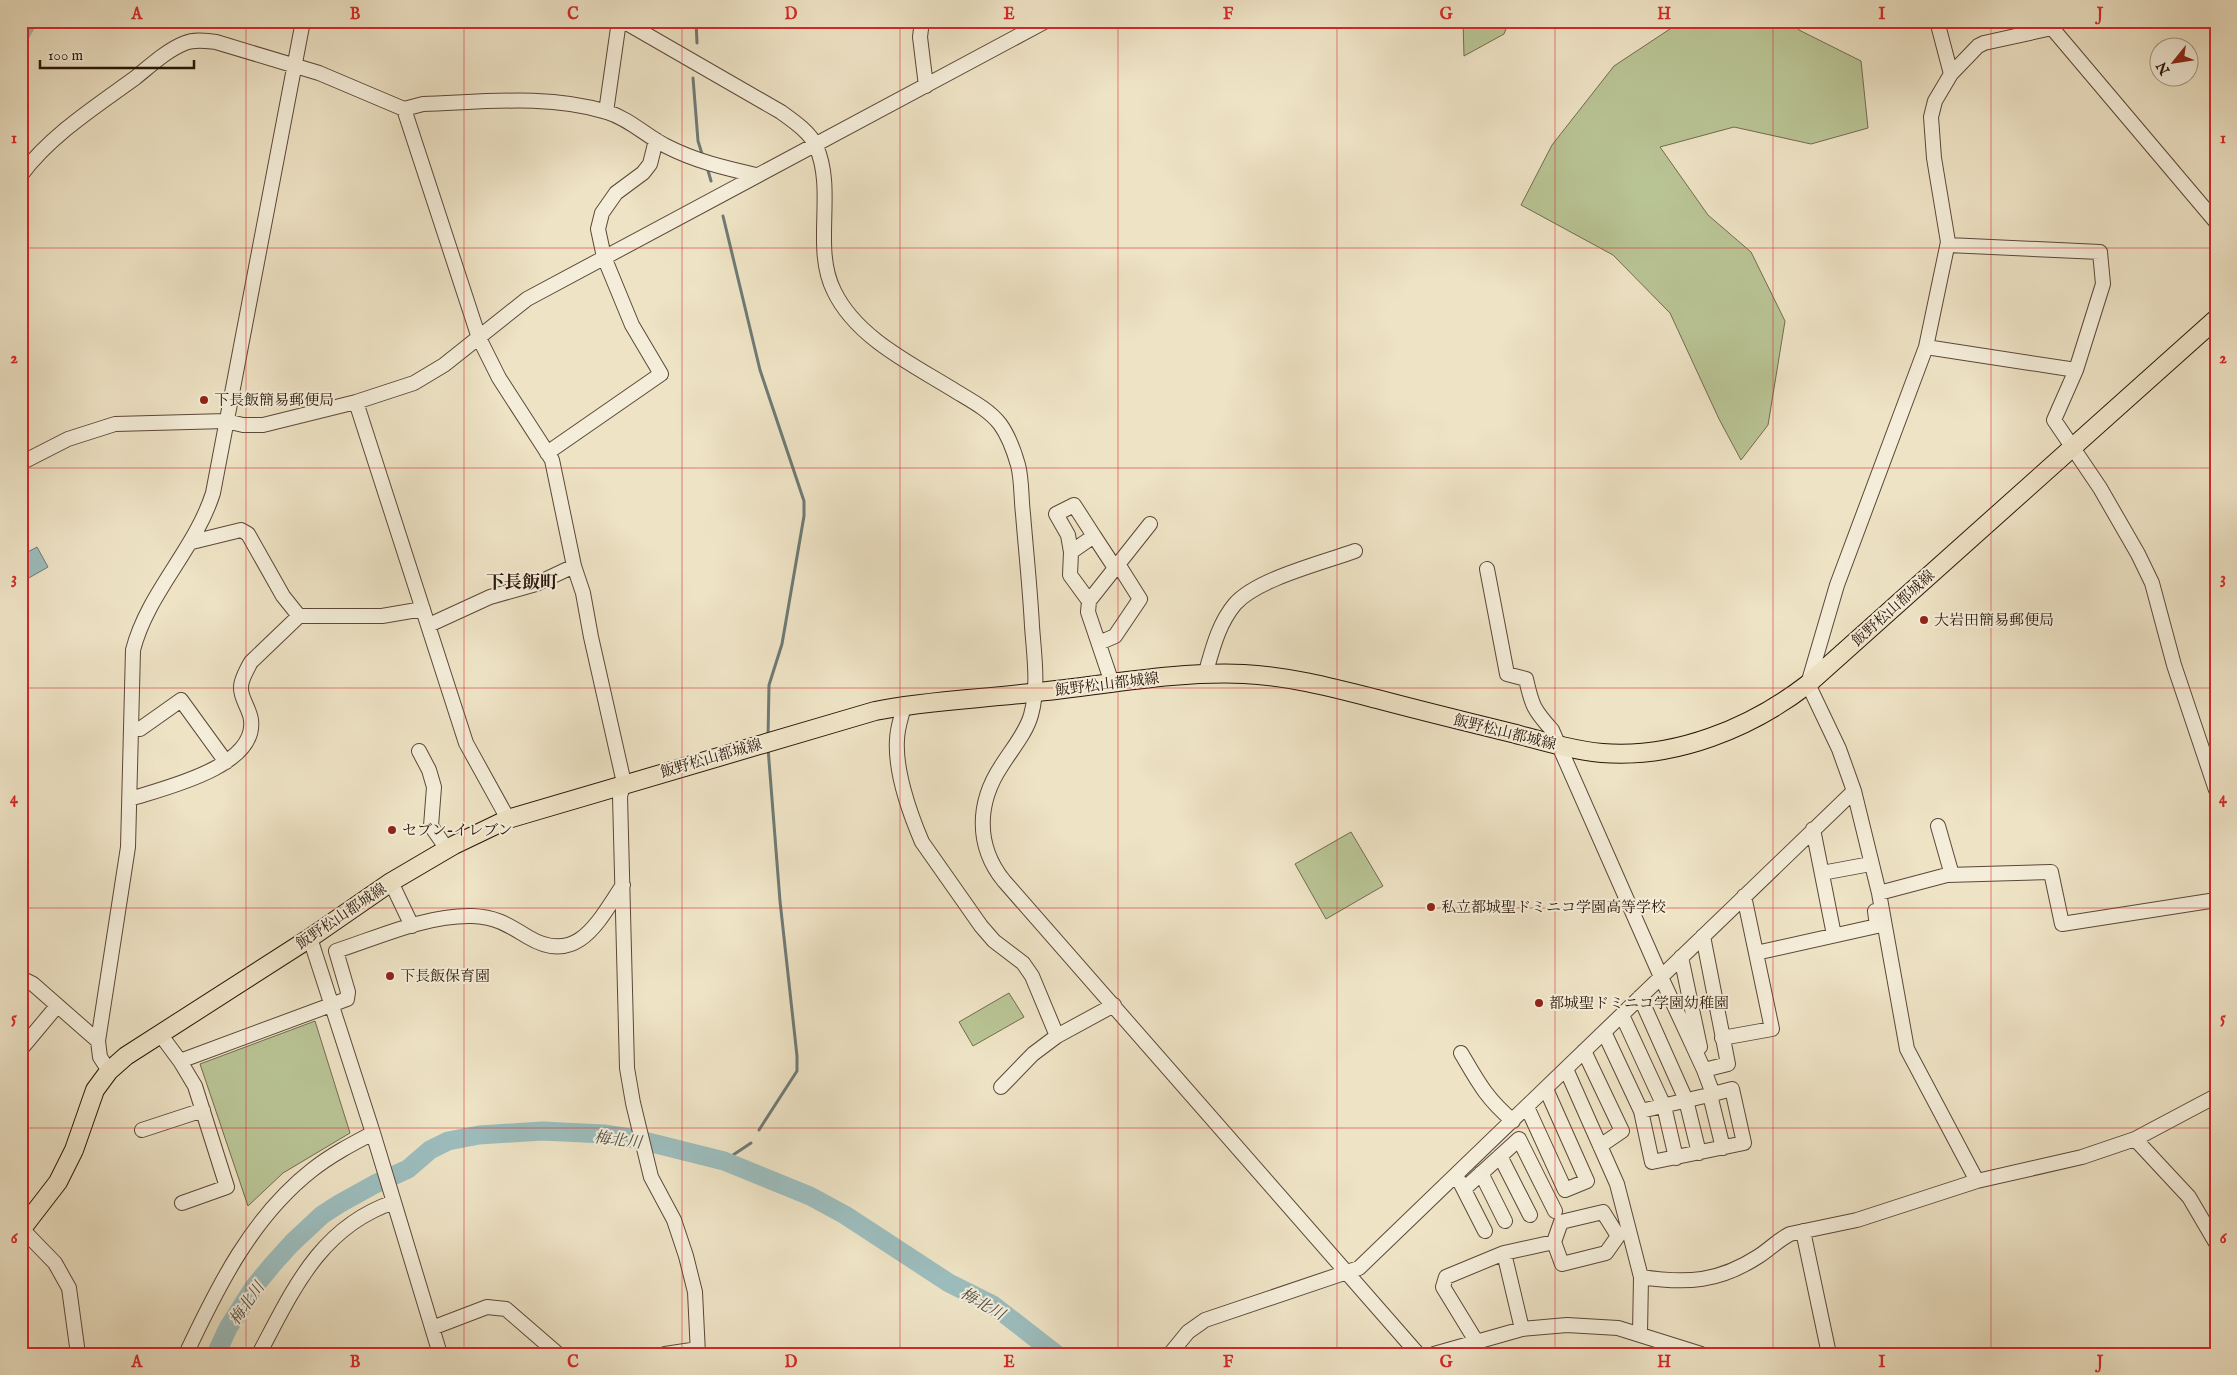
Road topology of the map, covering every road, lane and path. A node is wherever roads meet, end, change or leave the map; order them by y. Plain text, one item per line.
1 (303, 21) edge
2 (619, 21) edge
3 (624, 21) edge
4 (922, 21) edge
5 (1046, 21) edge
6 (1937, 21) edge
7 (294, 66) junction
8 (1951, 74) junction
9 (926, 86) junction
10 (404, 109) junction
11 (606, 112) junction
12 (656, 140) junction
13 (816, 144) junction
14 (756, 174) junction
15 (21, 175) edge
16 (2216, 222) edge
17 (1948, 246) junction
18 (604, 257) junction
19 (2216, 319) edge
20 (479, 338) junction
21 (1926, 347) junction
22 (2076, 370) junction
23 (356, 402) junction
24 (226, 421) junction
25 (2073, 447) junction
26 (547, 453) junction
27 (21, 463) edge
28 (1150, 524) dead end
29 (1094, 536) junction
30 (192, 542) junction
31 (1354, 551) dead end
32 (1071, 552) junction
33 (574, 566) junction
34 (1117, 566) junction
35 (1487, 569) dead end
36 (1089, 601) junction
37 (424, 609) junction
38 (299, 616) junction
39 (429, 626) junction
40 (1099, 643) junction
41 (1205, 675) junction
42 (1112, 683) junction
43 (1808, 684) junction
44 (1036, 693) junction
45 (904, 705) junction
46 (131, 729) junction
47 (1560, 746) junction
48 (419, 751) dead end
49 (226, 762) junction
50 (624, 783) junction
51 (2216, 790) edge
52 (1854, 791) junction
53 (130, 799) junction
54 (1852, 812) dead end
55 (508, 819) junction
56 (1938, 826) dead end
57 (1813, 829) junction
58 (447, 849) junction
59 (1866, 864) junction
60 (1822, 873) junction
61 (1952, 875) junction
62 (391, 882) junction
63 (623, 885) junction
64 (1879, 893) junction
65 (1744, 896) junction
66 (2216, 900) edge
67 (412, 926) junction
68 (1834, 935) junction
69 (1703, 936) junction
70 (310, 938) junction
71 (1756, 953) junction
72 (1681, 957) junction
73 (1661, 977) junction
74 (21, 978) edge
75 (1640, 997) junction
76 (332, 1004) junction
77 (1114, 1005) junction
78 (57, 1006) junction
79 (1622, 1015) junction
80 (1604, 1032) junction
81 (160, 1034) junction
82 (1057, 1036) junction
83 (1722, 1038) junction
84 (98, 1041) junction
85 (21, 1049) edge
86 (1584, 1051) junction
87 (1462, 1053) dead end
88 (180, 1061) junction
89 (1566, 1069) junction
90 (1704, 1070) junction
91 (109, 1071) junction
92 (1001, 1086) dead end
93 (1546, 1088) junction
94 (1711, 1094) junction
95 (2216, 1096) edge
96 (1686, 1100) junction
97 (1664, 1106) junction
98 (1527, 1107) junction
99 (203, 1110) junction
100 (1642, 1114) junction
101 (1512, 1121) junction
102 (142, 1130) dead end
103 (1622, 1131) junction
104 (374, 1133) junction
105 (2135, 1139) junction
106 (1600, 1146) junction
107 (1723, 1148) junction
108 (1699, 1153) junction
109 (1500, 1156) junction
110 (1676, 1158) junction
111 (1481, 1173) junction
112 (1456, 1175) junction
113 (1977, 1181) junction
114 (1464, 1189) junction
115 (393, 1200) junction
116 (182, 1203) dead end
117 (1555, 1211) dead end
118 (1530, 1215) dead end
119 (1506, 1221) dead end
120 (22, 1230) edge
121 (1485, 1231) dead end
122 (1803, 1231) junction
123 (1554, 1242) junction
124 (2216, 1243) edge
125 (1504, 1253) junction
126 (1349, 1273) junction
127 (1641, 1277) junction
128 (432, 1328) junction
129 (1522, 1329) junction
130 (1640, 1334) junction
131 (1476, 1341) junction
132 (698, 1351) edge
133 (78, 1354) edge
134 (186, 1354) edge
135 (259, 1354) edge
136 (440, 1354) edge
137 (558, 1354) edge
138 (665, 1354) edge
139 (1170, 1354) edge
140 (1418, 1354) edge
141 (1434, 1354) edge
142 (1701, 1354) edge
143 (1829, 1354) edge

1 - 7 street
2 - 11 street
3 - 13 street
4 - 9 street
5 - 9 street
6 - 8 street
7 - 10 street
7 - 15 street
7 - 24 street
8 - 16 street
8 - 17 street
9 - 13 street
10 - 11 street
10 - 20 street
11 - 12 street
12 - 14 street
12 - 18 street
13 - 14 street
13 - 44 street
14 - 18 street
17 - 21 street
17 - 22 street
18 - 20 street
18 - 26 street
19 - 25 main road, 飯野松山都城線
20 - 23 street
20 - 26 street
21 - 22 street
21 - 43 street
22 - 25 street
23 - 24 street
23 - 37 street
24 - 27 street
24 - 30 street
25 - 43 main road, 飯野松山都城線
25 - 51 street
26 - 33 street
28 - 34 street
29 - 32 street
29 - 32 street
29 - 34 street
30 - 38 street
30 - 46 street
31 - 41 street
32 - 36 street
33 - 39 street
33 - 50 street
34 - 36 street
34 - 40 street
35 - 47 street
36 - 40 street
37 - 38 street
37 - 39 street
38 - 49 street
39 - 55 street
40 - 42 street
41 - 42 main road, 飯野松山都城線
41 - 47 main road, 飯野松山都城線
42 - 44 main road, 飯野松山都城線
43 - 47 main road, 飯野松山都城線
43 - 52 street
44 - 45 main road, 飯野松山都城線
44 - 77 street
45 - 50 main road, 飯野松山都城線
45 - 82 street
46 - 49 street
46 - 53 street
47 - 73 street
48 - 58 street
49 - 53 street
50 - 55 main road, 飯野松山都城線
50 - 63 street
52 - 57 street
52 - 64 street
53 - 84 street
54 - 59 street
55 - 58 main road, 飯野松山都城線
56 - 61 street
57 - 60 street
57 - 65 street
58 - 62 main road, 飯野松山都城線
59 - 60 street
59 - 68 street
60 - 68 street
61 - 64 street
61 - 66 street
62 - 67 street
62 - 70 main road, 飯野松山都城線
63 - 67 street
63 - 132 street
64 - 113 street
65 - 69 street
65 - 71 street
67 - 76 street
68 - 71 street
69 - 72 street
69 - 83 street
70 - 76 street
70 - 81 main road, 飯野松山都城線
71 - 83 street
72 - 73 street
72 - 90 street
73 - 75 street
73 - 90 street
74 - 78 street
75 - 79 street
75 - 96 street
76 - 88 street
76 - 104 street
77 - 82 street
77 - 126 street
78 - 84 street
78 - 85 street
79 - 80 street
79 - 97 street
80 - 86 street
80 - 100 street
81 - 88 street
81 - 91 main road, 飯野松山都城線
82 - 92 street
83 - 90 street
84 - 91 street
86 - 89 street
86 - 103 street
87 - 101 street
88 - 99 street
89 - 93 street
89 - 106 street
90 - 94 street
91 - 120 main road, 飯野松山都城線
93 - 98 street
93 - 98 street
94 - 96 street
94 - 107 street
94 - 107 street
95 - 105 street
96 - 97 street
96 - 108 street
97 - 100 street
97 - 110 street
98 - 101 street
99 - 102 street
99 - 116 street
100 - 103 street
100 - 110 street
101 - 112 street
103 - 106 street
104 - 115 street
104 - 134 street
105 - 113 street
105 - 124 street
106 - 127 street
107 - 108 street
108 - 110 street
109 - 111 street
109 - 117 street
109 - 118 street
111 - 114 street
111 - 119 street
112 - 114 street
112 - 126 street
113 - 122 street
114 - 121 street
115 - 128 street
115 - 135 street
120 - 133 street
122 - 127 street
122 - 143 street
123 - 123 street
123 - 125 street
125 - 129 street
125 - 131 street
126 - 139 street
126 - 140 street
127 - 130 street
128 - 136 street
128 - 137 street
129 - 130 street
129 - 131 street
130 - 142 street
131 - 141 street
132 - 138 street

